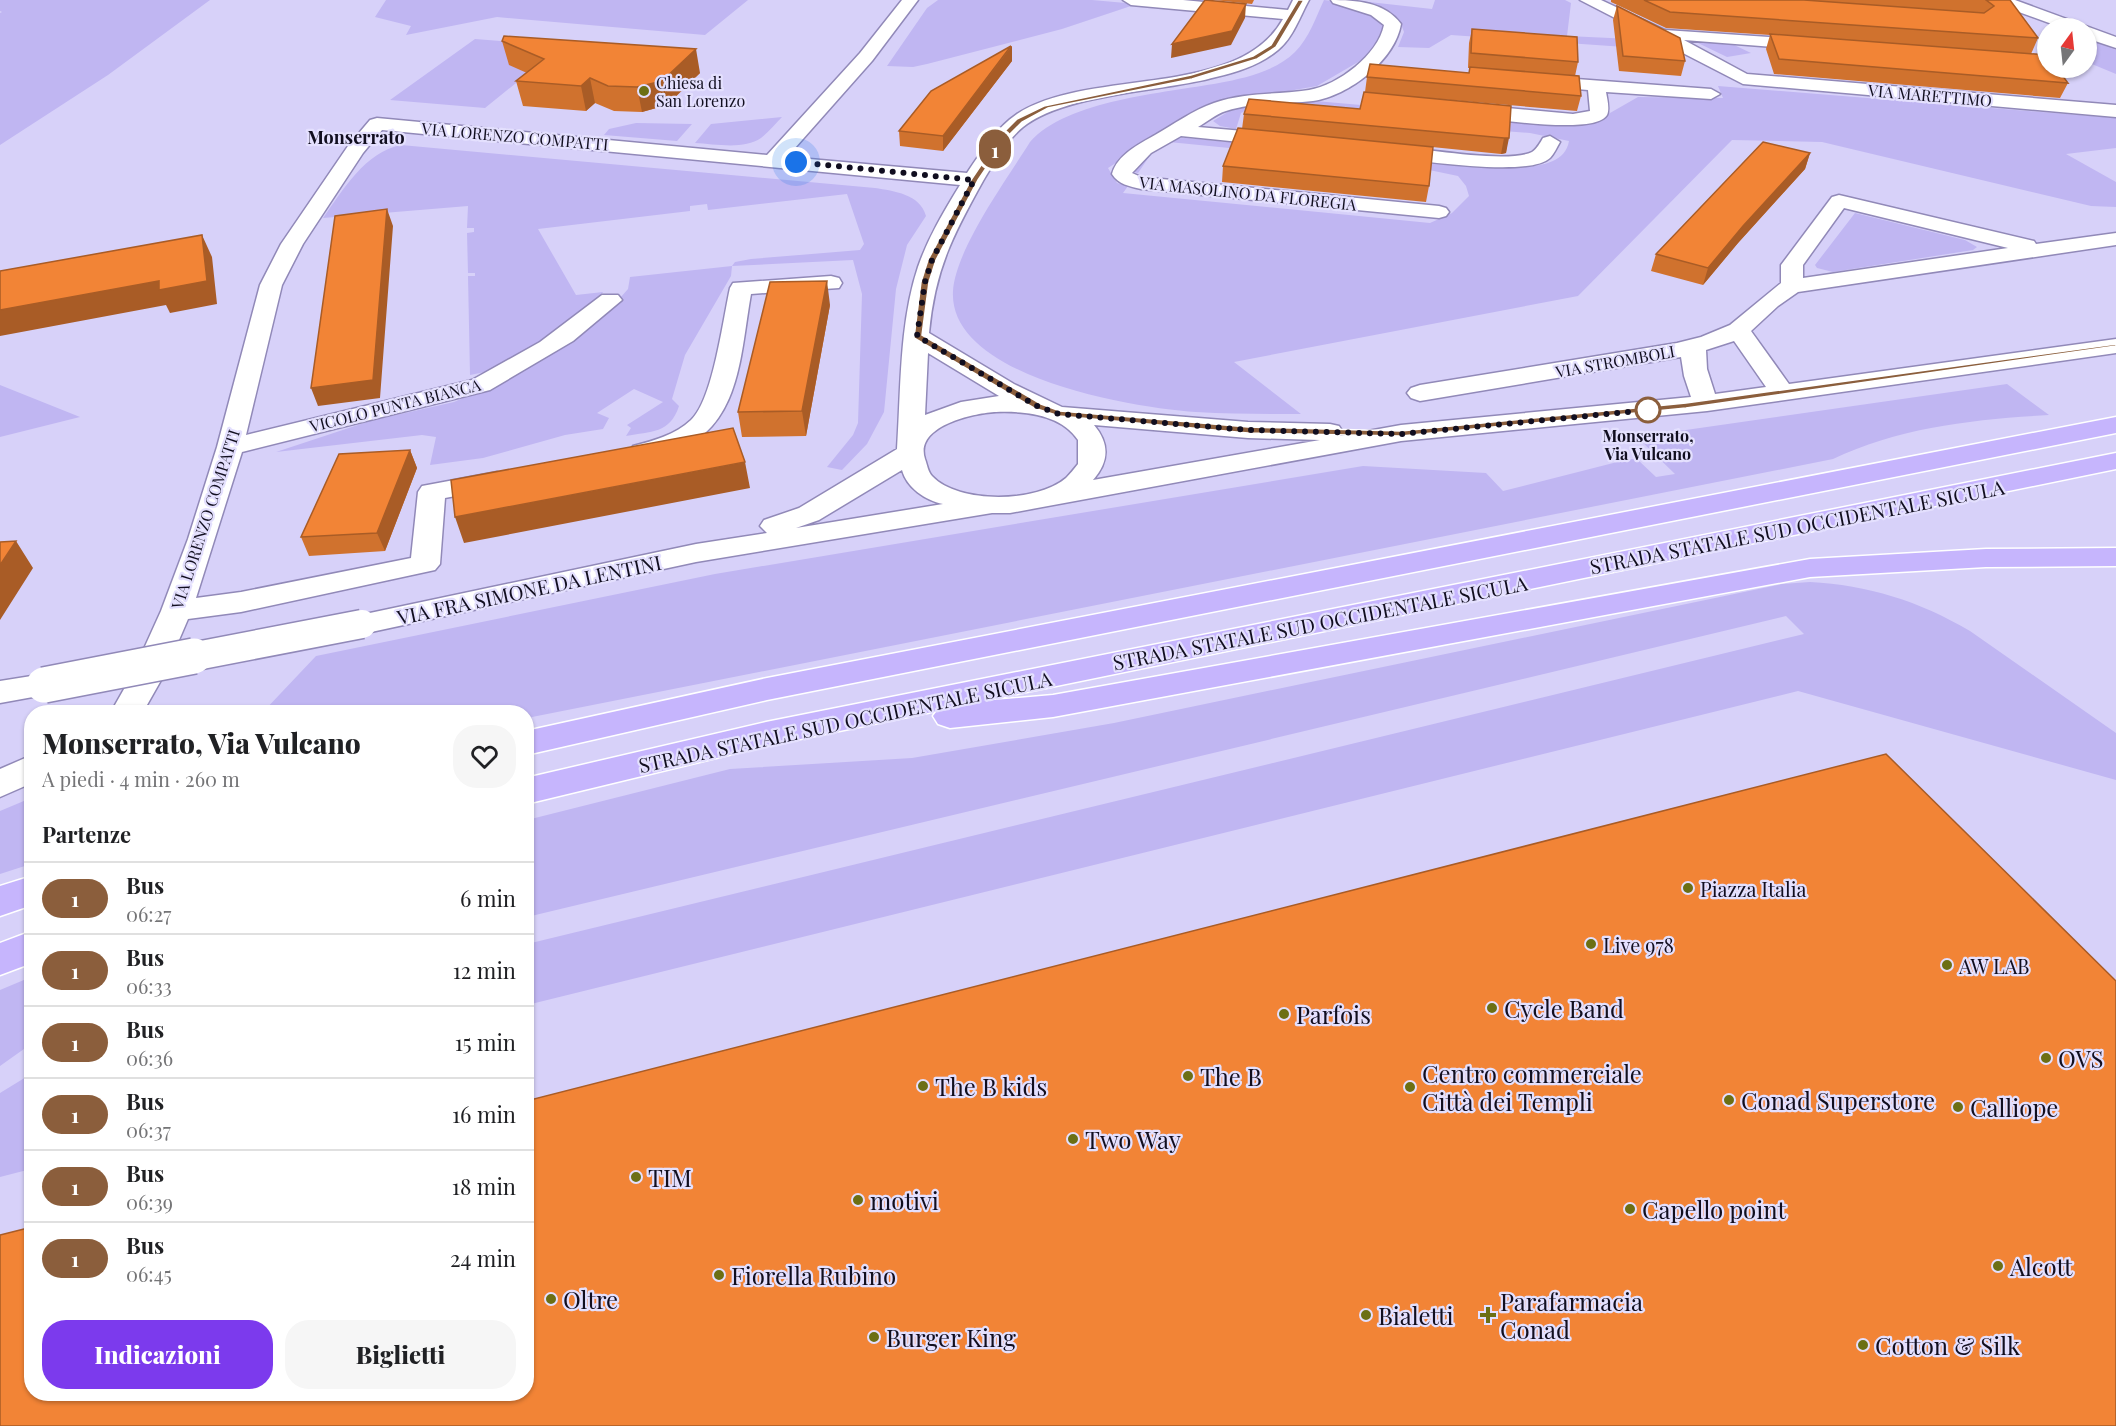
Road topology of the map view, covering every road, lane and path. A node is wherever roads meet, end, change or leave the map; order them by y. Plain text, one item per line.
1 (910, 0) edge
2 (1131, 0) edge
3 (1339, 0) edge
4 (1588, 0) edge
5 (2000, 0) edge
6 (1297, 7) edge
7 (2050, 18) edge
8 (1658, 33) junction
9 (2097, 36) edge
10 (2116, 43) edge
11 (1835, 47) edge
12 (1515, 79) edge
13 (1597, 86) junction
14 (1711, 94) dead end
15 (1314, 95) junction
16 (1350, 99) dead end
17 (1444, 108) edge
18 (2116, 111) edge
19 (1174, 130) junction
20 (1550, 141) dead end
21 (1294, 142) edge
22 (1363, 149) edge
23 (773, 160) junction
24 (974, 180) junction
25 (1439, 212) dead end
26 (2116, 239) edge
27 (2043, 250) junction
28 (831, 283) dead end
29 (1792, 286) junction
30 (610, 300) dead end
31 (1738, 330) junction
32 (917, 336) junction
33 (1694, 346) junction
34 (2116, 346) edge
35 (1420, 393) dead end
36 (1782, 393) junction
37 (1707, 403) junction
38 (1048, 410) junction
39 (2116, 424) edge
40 (1401, 434) junction
41 (230, 447) junction
42 (911, 449) junction
43 (618, 456) edge
44 (2116, 461) edge
45 (525, 474) edge
46 (1058, 495) junction
47 (985, 506) junction
48 (696, 553) junction
49 (2116, 557) edge
50 (176, 611) junction
51 (0, 692) edge
52 (131, 705) edge
53 (766, 735) junction
54 (534, 741) edge
55 (24, 771) edge
56 (0, 783) edge
57 (534, 789) edge
58 (24, 893) edge
59 (0, 901) edge
60 (24, 950) edge
61 (0, 959) edge

1 - 23 street
2 - 6 street
3 - 15 street, VIA MASOLINO DA FLOREGIA
4 - 8 street
5 - 7 street
6 - 24 street
8 - 11 street
8 - 18 street, VIA MARETTIMO
9 - 10 street
12 - 13 street
13 - 14 street
13 - 17 street
15 - 16 street
15 - 19 street, VIA MASOLINO DA FLOREGIA
19 - 21 street
19 - 25 street, VIA MASOLINO DA FLOREGIA
20 - 22 street
23 - 24 street, VIA LORENZO COMPATTI
23 - 41 street, VIA LORENZO COMPATTI
24 - 32 street
26 - 27 street, VIA STROMBOLI
27 - 29 street, VIA STROMBOLI
27 - 29 street, VIA STROMBOLI
28 - 43 street
29 - 31 street, VIA STROMBOLI
30 - 41 street, VICOLO PUNTA BIANCA
31 - 33 street, VIA STROMBOLI
31 - 36 street
32 - 38 street
32 - 42 street
33 - 35 street, VIA STROMBOLI
33 - 37 street
34 - 36 street
36 - 37 street
37 - 40 street
38 - 40 street
38 - 42 street
38 - 46 street
39 - 54 main road, STRADA STATALE SUD OCCIDENTALE SICULA
40 - 46 street
41 - 50 street, VIA LORENZO COMPATTI
42 - 47 street
42 - 48 street
44 - 53 main road, STRADA STATALE SUD OCCIDENTALE SICULA
45 - 50 street
46 - 47 street
47 - 48 street
48 - 51 street, VIA FRA SIMONE DA LENTINI, bridge
49 - 53 main road
50 - 52 street, VIA LORENZO COMPATTI
53 - 57 main road, STRADA STATALE SUD OCCIDENTALE SICULA
55 - 56 street
58 - 59 main road
60 - 61 main road

